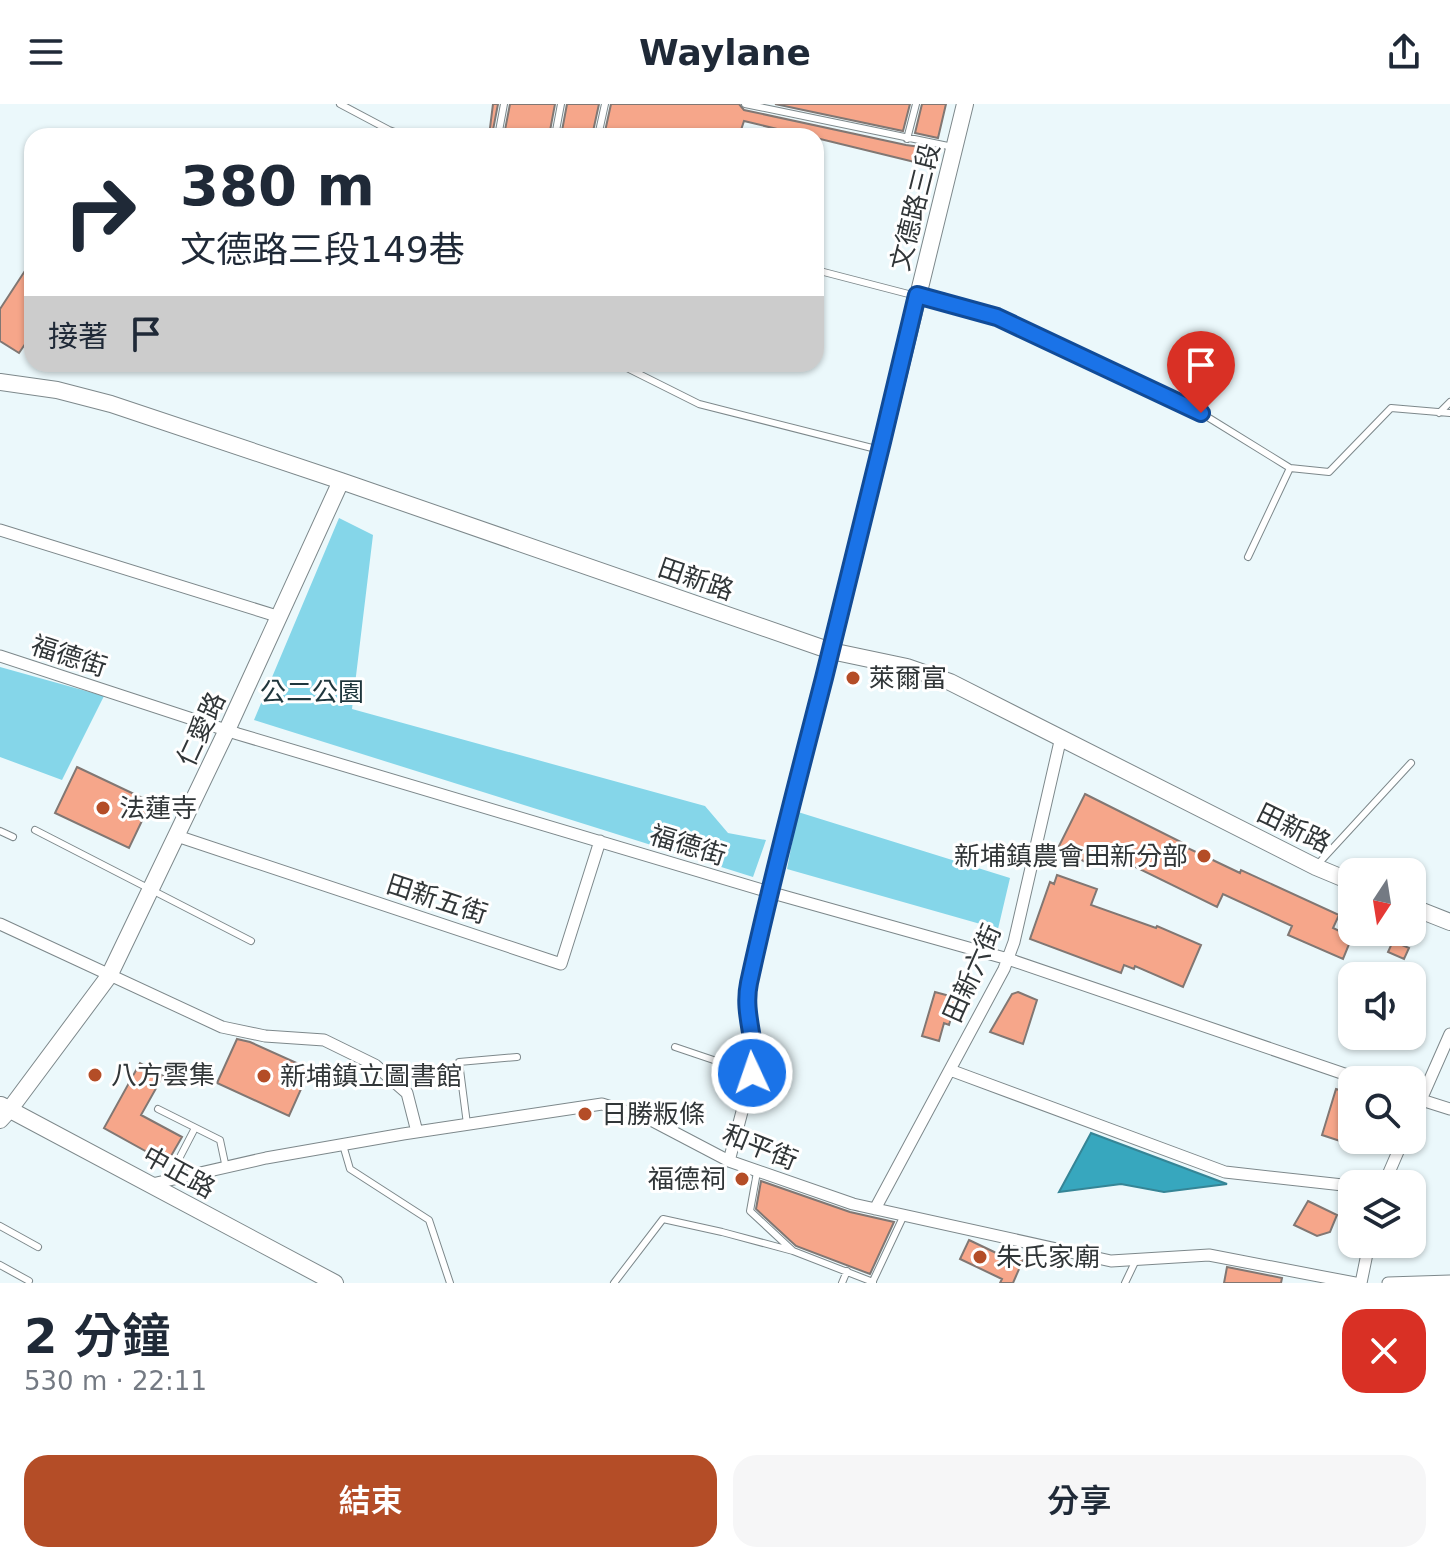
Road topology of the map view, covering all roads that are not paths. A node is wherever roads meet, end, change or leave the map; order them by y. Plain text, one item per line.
1 (340, 104) edge
2 (504, 104) edge
3 (561, 104) edge
4 (605, 104) edge
5 (745, 104) edge
6 (916, 104) edge
7 (965, 104) edge
8 (385, 128) edge
9 (500, 128) edge
10 (556, 128) edge
11 (600, 128) edge
12 (907, 139) junction
13 (954, 147) junction
14 (824, 272) edge
15 (917, 295) junction
16 (635, 372) edge
17 (0, 382) edge
18 (1450, 402) edge
19 (1439, 413) junction
20 (1450, 413) edge
21 (880, 450) junction
22 (1290, 468) junction
23 (341, 481) junction
24 (0, 530) edge
25 (1248, 557) dead end
26 (280, 617) junction
27 (831, 651) junction
28 (0, 656) edge
29 (227, 730) junction
30 (1061, 737) junction
31 (1411, 763) dead end
32 (35, 830) dead end
33 (0, 831) edge
34 (177, 836) junction
35 (13, 837) dead end
36 (600, 841) junction
37 (1316, 867) junction
38 (1338, 876) edge
39 (151, 889) junction
40 (769, 892) junction
41 (1426, 913) edge
42 (1450, 922) edge
43 (0, 924) edge
44 (251, 941) dead end
45 (1008, 959) junction
46 (109, 976) junction
47 (1450, 1034) edge
48 (675, 1047) dead end
49 (517, 1057) dead end
50 (950, 1070) junction
51 (1338, 1072) edge
52 (752, 1073) junction
53 (1426, 1079) edge
54 (1426, 1101) edge
55 (158, 1109) dead end
56 (1450, 1109) edge
57 (3, 1111) edge
58 (467, 1124) junction
59 (195, 1128) junction
60 (417, 1132) junction
61 (343, 1145) junction
62 (729, 1161) junction
63 (226, 1168) junction
64 (757, 1172) junction
65 (1338, 1184) edge
66 (160, 1185) junction
67 (875, 1209) junction
68 (904, 1215) junction
69 (0, 1226) edge
70 (38, 1247) dead end
71 (793, 1251) junction
72 (1365, 1258) edge
73 (1136, 1260) junction
74 (0, 1265) edge
75 (847, 1271) junction
76 (29, 1281) dead end
77 (1450, 1281) edge
78 (872, 1282) edge
79 (335, 1283) edge
80 (450, 1283) edge
81 (614, 1283) edge
82 (842, 1283) edge
83 (1125, 1283) edge
84 (1358, 1283) edge
85 (1388, 1283) edge

1 - 8 lane
2 - 9 lane
3 - 10 lane
4 - 11 lane
5 - 12 lane
6 - 12 lane
7 - 13 main road, 文德路三段
12 - 13 lane
13 - 15 main road, 文德路三段
14 - 15 lane
15 - 21 main road, 文德路三段
15 - 22 lane
16 - 21 lane
17 - 23 main road, 田新路
18 - 19 lane
19 - 20 lane
19 - 22 lane
21 - 27 main road, 文德路三段
22 - 25 lane
23 - 26 main road, 仁愛路
23 - 27 main road, 田新路
24 - 26 street
26 - 29 main road, 仁愛路
27 - 30 main road, 田新路
27 - 40 street, 文德路三段
28 - 29 street, 福德街
29 - 34 main road, 仁愛路
29 - 36 street, 福德街
30 - 37 main road, 田新路
30 - 45 street, 田新六街
31 - 37 lane
32 - 39 lane
33 - 35 lane
34 - 36 street, 田新五街
34 - 39 main road, 仁愛路
36 - 40 street, 福德街
37 - 38 main road, 田新路
39 - 44 lane
39 - 46 main road, 仁愛路
40 - 45 street, 福德街
40 - 52 street, 文德路三段
41 - 42 main road
43 - 46 street
45 - 50 street, 田新六街
45 - 51 street, 福德街
46 - 57 main road, 仁愛路
46 - 60 street
47 - 53 street
48 - 52 lane
49 - 58 lane
50 - 65 street
50 - 67 street, 田新六街
52 - 62 street, 文德路三段
54 - 56 street
55 - 59 lane
57 - 66 main road, 中正路
58 - 60 street, 和平街
58 - 62 street, 和平街
59 - 63 lane
59 - 66 lane
60 - 61 street, 和平街
61 - 63 street, 和平街
61 - 80 lane
62 - 64 street, 和平街
63 - 66 street, 和平街
64 - 67 street, 和平街
64 - 71 lane
66 - 79 main road, 中正路
67 - 68 street, 和平街
68 - 73 street, 和平街
68 - 78 lane
69 - 70 lane
71 - 75 lane
71 - 81 lane
72 - 84 street
73 - 83 lane
73 - 84 street, 和平街
74 - 76 lane
75 - 78 lane
75 - 82 lane
77 - 85 street

